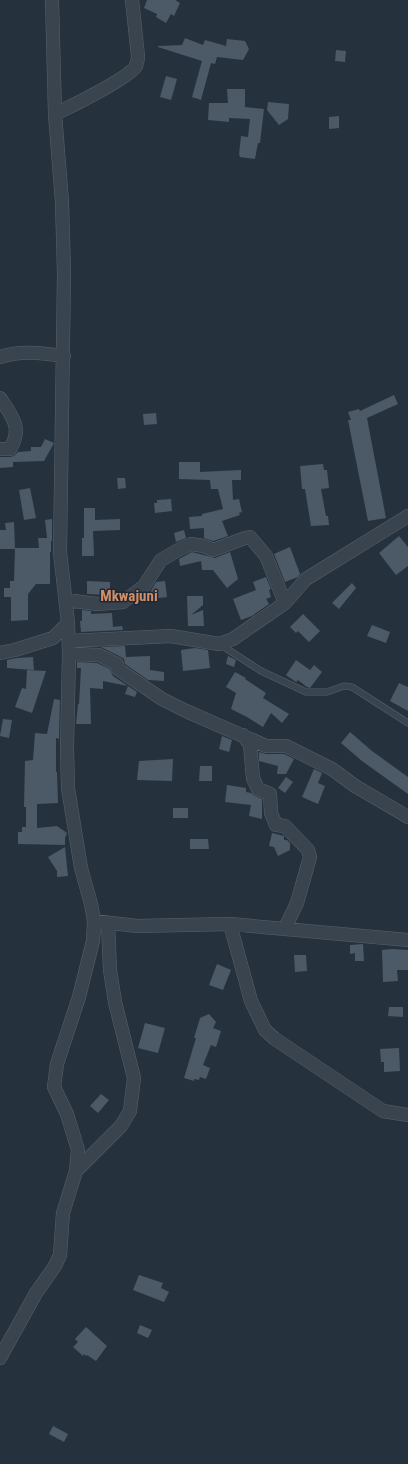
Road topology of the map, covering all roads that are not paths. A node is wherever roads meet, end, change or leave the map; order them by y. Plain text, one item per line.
1 (52, 0) edge
2 (132, 0) edge
3 (55, 114) junction
4 (0, 356) edge
5 (64, 356) junction
6 (0, 398) edge
7 (0, 449) edge
8 (408, 516) edge
9 (66, 600) junction
10 (286, 603) junction
11 (68, 623) junction
12 (219, 644) junction
13 (69, 648) junction
14 (0, 653) edge
15 (408, 723) edge
16 (243, 735) junction
17 (408, 817) edge
18 (94, 921) junction
19 (108, 924) junction
20 (230, 924) junction
21 (285, 928) junction
22 (408, 940) edge
23 (408, 1115) edge
24 (76, 1172) junction
25 (0, 1358) edge

1 - 3 street
2 - 3 street
3 - 5 street
4 - 5 street
5 - 9 street
6 - 7 street
8 - 10 street
9 - 10 street
9 - 11 street
10 - 12 street
11 - 13 street
11 - 14 street
12 - 13 street
12 - 15 lane
13 - 16 street
13 - 18 street
16 - 17 street
16 - 21 street
18 - 19 street
18 - 24 street
19 - 20 street
19 - 24 street
20 - 21 street
20 - 23 street
21 - 22 street
24 - 25 street

